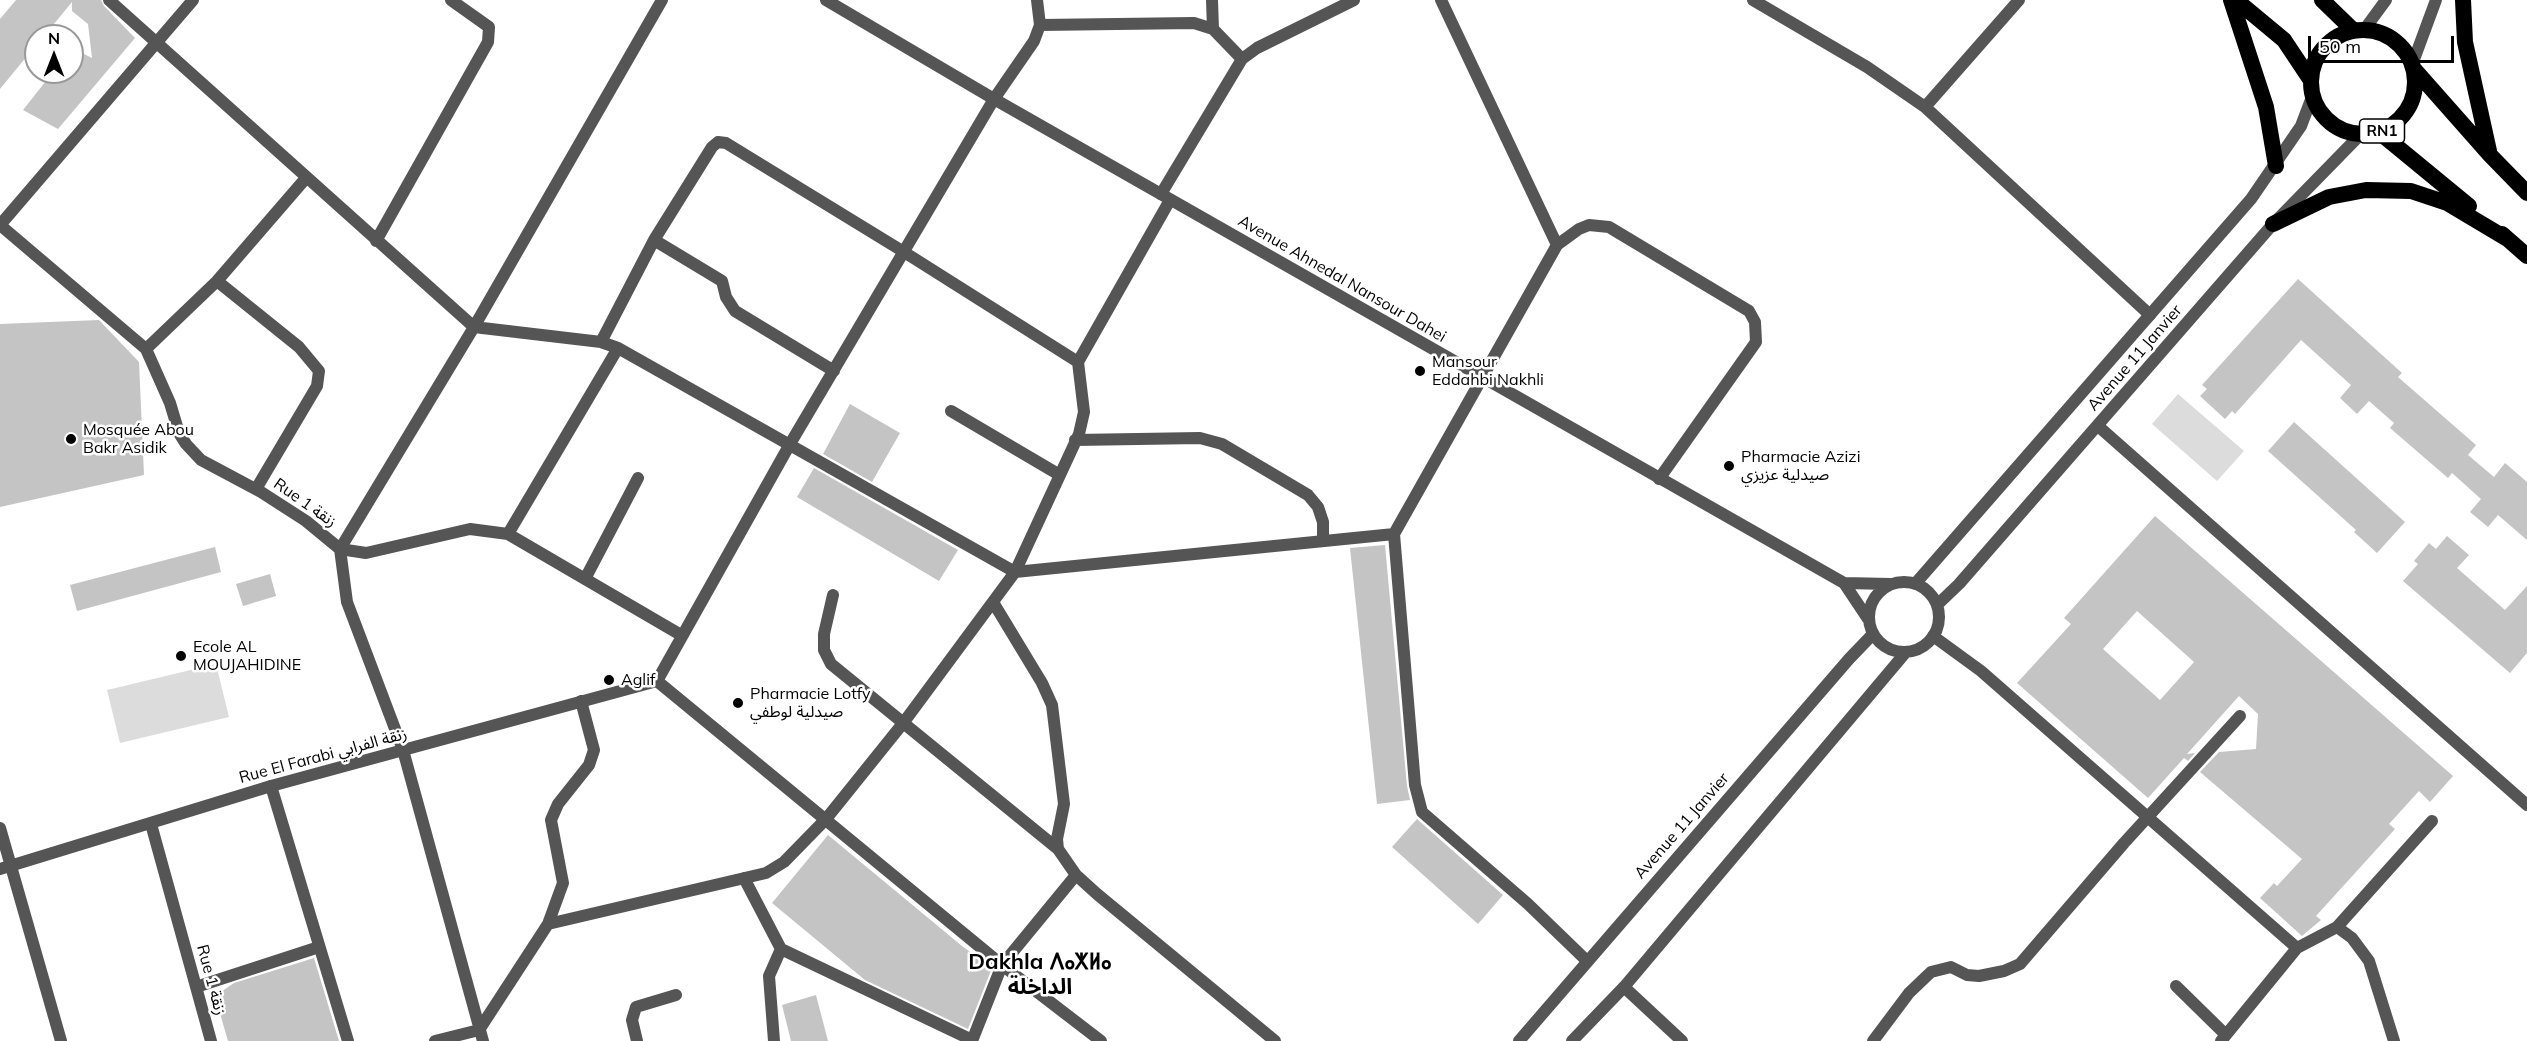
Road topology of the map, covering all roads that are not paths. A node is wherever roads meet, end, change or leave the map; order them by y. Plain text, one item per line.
1 (109, 0) edge
2 (193, 0) edge
3 (452, 0) edge
4 (662, 0) edge
5 (826, 0) edge
6 (1037, 0) edge
7 (1212, 0) edge
8 (1354, 0) edge
9 (1441, 0) edge
10 (1753, 0) edge
11 (2019, 0) edge
12 (2231, 0) edge
13 (2236, 0) edge
14 (2322, 0) edge
15 (2386, 0) edge
16 (2436, 0) edge
17 (2463, 0) edge
18 (1040, 25) junction
19 (1213, 29) junction
20 (2359, 31) junction
21 (157, 42) junction
22 (1242, 59) junction
23 (2413, 67) junction
24 (2310, 79) junction
25 (2312, 96) junction
26 (994, 99) junction
27 (1925, 107) junction
28 (2379, 132) junction
29 (2360, 135) junction
30 (2490, 155) junction
31 (2276, 166) junction
32 (306, 178) junction
33 (2527, 193) edge
34 (1165, 197) junction
35 (2273, 224) junction
36 (0, 225) edge
37 (654, 240) junction
38 (2509, 240) junction
39 (376, 241) junction
40 (1557, 245) junction
41 (904, 252) junction
42 (2527, 256) edge
43 (217, 281) junction
44 (2150, 315) junction
45 (474, 327) junction
46 (601, 342) junction
47 (618, 348) junction
48 (146, 349) junction
49 (1078, 362) junction
50 (834, 371) junction
51 (1484, 379) junction
52 (951, 411) dead end
53 (2098, 426) junction
54 (1076, 440) junction
55 (790, 444) junction
56 (1058, 474) junction
57 (638, 478) dead end
58 (1659, 479) junction
59 (256, 489) junction
60 (508, 534) junction
61 (1394, 534) junction
62 (1323, 541) junction
63 (340, 549) junction
64 (1015, 572) junction
65 (585, 579) junction
66 (1844, 583) junction
67 (1891, 584) junction
68 (1915, 584) junction
69 (833, 595) dead end
70 (993, 602) junction
71 (1937, 605) junction
72 (1869, 620) junction
73 (1873, 634) junction
74 (681, 635) junction
75 (1933, 636) junction
76 (1905, 652) junction
77 (657, 681) junction
78 (581, 701) junction
79 (2240, 716) dead end
80 (904, 722) junction
81 (404, 750) junction
82 (271, 786) junction
83 (2527, 805) edge
84 (2147, 818) junction
85 (826, 819) junction
86 (2432, 821) dead end
87 (151, 824) junction
88 (0, 828) edge
89 (1058, 849) junction
90 (5, 867) edge
91 (1076, 875) junction
92 (744, 878) junction
93 (548, 924) junction
94 (2337, 927) junction
95 (319, 947) junction
96 (2297, 948) junction
97 (781, 949) junction
98 (1587, 961) junction
99 (1002, 965) junction
100 (2176, 986) dead end
101 (196, 987) junction
102 (1624, 987) junction
103 (676, 995) dead end
104 (481, 1035) edge
105 (2223, 1038) edge
106 (972, 1040) edge
107 (61, 1041) edge
108 (210, 1041) edge
109 (348, 1041) edge
110 (435, 1041) edge
111 (637, 1041) edge
112 (774, 1041) edge
113 (1101, 1041) edge
114 (1275, 1041) edge
115 (1519, 1041) edge
116 (1572, 1041) edge
117 (1682, 1041) edge
118 (1873, 1041) edge
119 (2394, 1041) edge

1 - 21 street
2 - 21 street
3 - 39 street
4 - 45 street
5 - 26 street, Avenue Ahnedal Nansour Dahei
6 - 18 street
7 - 19 street
8 - 22 street
9 - 40 street
10 - 27 street
11 - 27 street
12 - 31 highway
13 - 24 highway, RN1
14 - 20 highway
15 - 20 street
16 - 23 street
17 - 30 highway
18 - 19 street
18 - 26 street
19 - 22 street
20 - 23 highway
20 - 24 highway, RN1
21 - 32 street
21 - 36 street
22 - 34 street
23 - 28 highway, RN1
23 - 30 highway
24 - 25 highway, RN1
25 - 29 highway, RN1
25 - 31 street, Avenue 11 Janvier
26 - 34 street, Avenue Ahnedal Nansour Dahei
26 - 41 street
27 - 44 street
28 - 29 highway, RN1
28 - 38 highway, RN1
29 - 35 street, Avenue 11 Janvier
30 - 33 highway
31 - 44 street, Avenue 11 Janvier
32 - 39 street
32 - 43 street
34 - 49 street
34 - 51 street, Avenue Ahnedal Nansour Dahei
35 - 38 highway
35 - 53 street, Avenue 11 Janvier
36 - 48 street, Rue 1 زنقة
37 - 41 street
37 - 46 street
37 - 50 street
38 - 42 highway, RN1
39 - 45 street
40 - 51 street
40 - 58 street
41 - 49 street
41 - 50 street
43 - 48 street
43 - 59 street
44 - 68 street, Avenue 11 Janvier
45 - 46 street
45 - 63 street
46 - 47 street
47 - 55 street
47 - 60 street
48 - 59 street, Rue 1 زنقة
49 - 54 street
50 - 55 street
51 - 58 street, Avenue Ahnedal Nansour Dahei
51 - 61 street
52 - 56 street
53 - 71 street, Avenue 11 Janvier
53 - 83 street
54 - 56 street
54 - 62 street
55 - 64 street
55 - 74 street
56 - 64 street
57 - 65 street
58 - 66 street, Avenue Ahnedal Nansour Dahei
59 - 63 street, Rue 1 زنقة
60 - 63 street, Rue 1 زنقة
60 - 65 street, Rue 1 زنقة
61 - 62 street
61 - 98 street
62 - 64 street
63 - 81 street
64 - 70 street
65 - 74 street, Rue 1 زنقة
66 - 67 street, Avenue Ahnedal Nansour Dahei
66 - 72 street, Avenue Ahnedal Nansour Dahei
67 - 68 street
67 - 72 street
68 - 71 street
69 - 80 street
70 - 80 street
70 - 89 street
71 - 75 street
72 - 73 street
73 - 76 street
73 - 98 street, Avenue 11 Janvier
74 - 77 street
75 - 76 street
75 - 84 street
76 - 102 street
77 - 78 street, Rue El Farabi زنقة الفرابي
77 - 85 street
78 - 81 street, Rue El Farabi زنقة الفرابي
78 - 93 street
79 - 84 street
80 - 85 street
80 - 89 street
81 - 82 street, Rue El Farabi زنقة الفرابي
81 - 104 street
82 - 87 street, Rue El Farabi زنقة الفرابي
82 - 95 street
84 - 96 street
84 - 118 street
85 - 92 street
85 - 99 street
86 - 94 street
87 - 90 street, Rue El Farabi زنقة الفرابي
87 - 101 street, Rue 1 زنقة
88 - 90 street
89 - 91 street
90 - 107 street
91 - 99 street
91 - 114 street
92 - 93 street
92 - 97 street
93 - 104 street
94 - 96 street
94 - 119 street
95 - 101 street
95 - 109 street
96 - 105 street
97 - 106 street
97 - 112 street
98 - 115 street, Avenue 11 Janvier
99 - 106 street
99 - 113 street
100 - 105 street
101 - 108 street, Rue 1 زنقة
102 - 116 street
102 - 117 street
103 - 111 street
104 - 110 street

